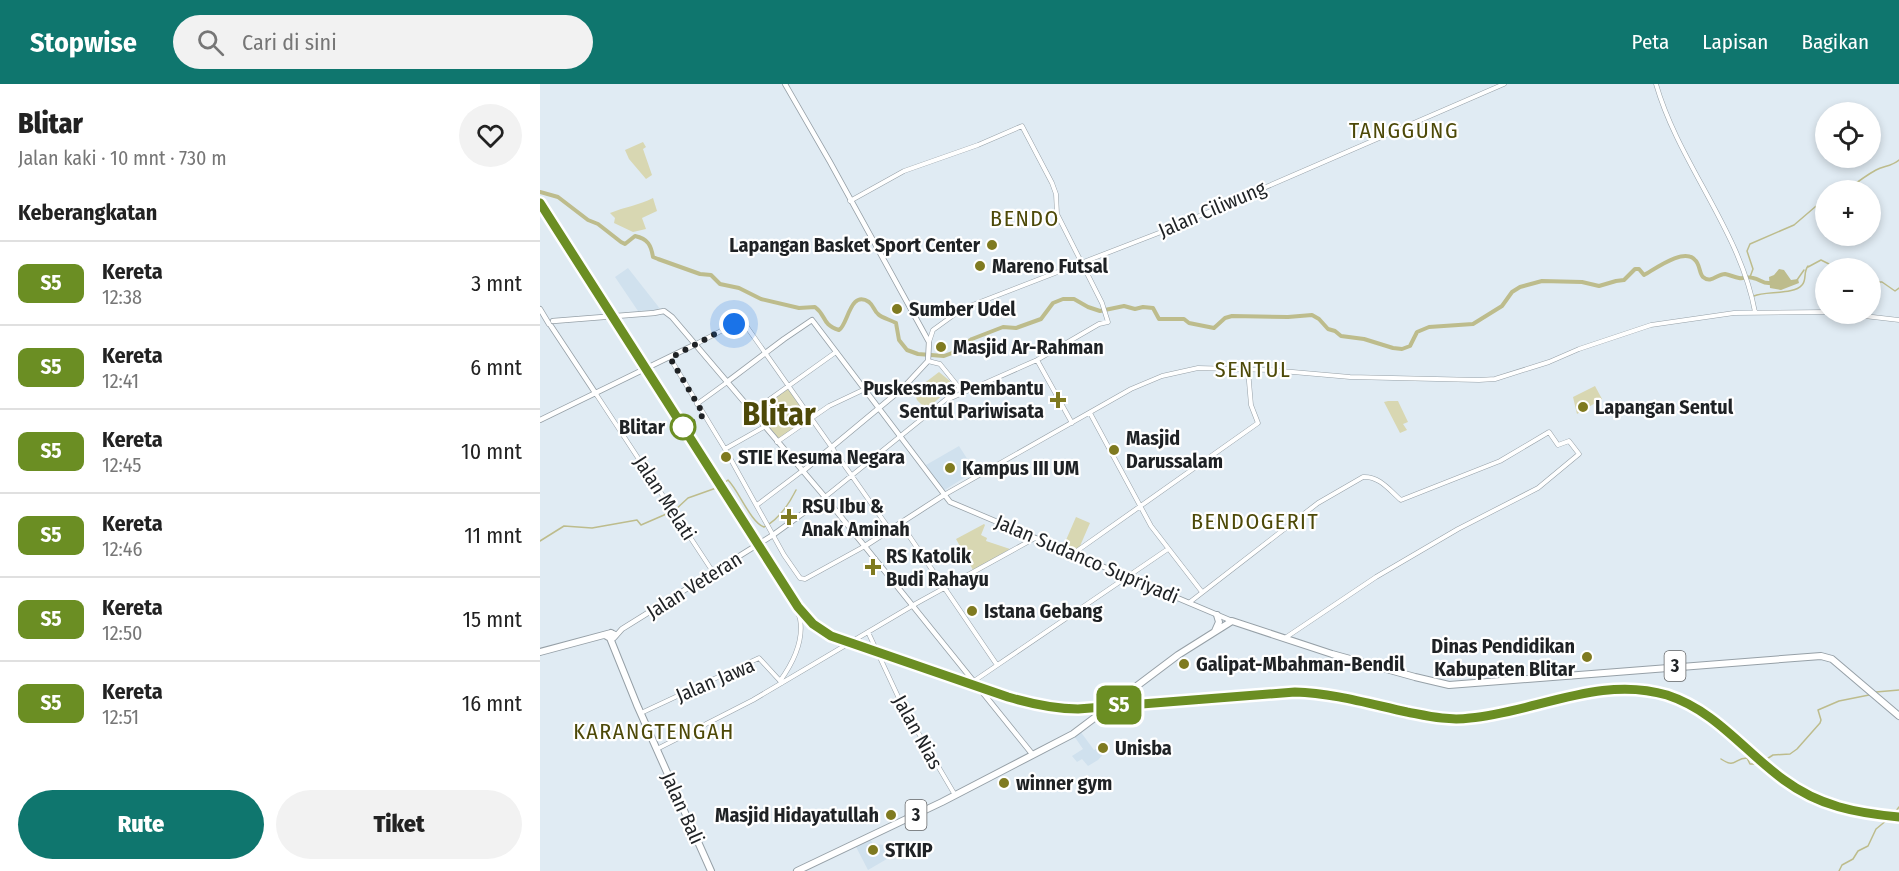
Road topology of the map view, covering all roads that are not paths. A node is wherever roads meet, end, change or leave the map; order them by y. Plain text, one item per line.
1 (785, 84) edge
2 (1504, 84) edge
3 (1656, 84) edge
4 (850, 201) junction
5 (1082, 263) junction
6 (540, 309) edge
7 (1755, 312) junction
8 (1815, 312) edge
9 (1881, 318) edge
10 (1899, 320) edge
11 (552, 324) junction
12 (933, 330) junction
13 (925, 335) junction
14 (929, 342) junction
15 (694, 345) junction
16 (837, 351) junction
17 (766, 352) junction
18 (670, 358) junction
19 (928, 360) junction
20 (1037, 360) junction
21 (1248, 369) junction
22 (725, 381) junction
23 (788, 386) junction
24 (865, 389) junction
25 (961, 390) junction
26 (596, 394) junction
27 (697, 404) junction
28 (880, 408) junction
29 (752, 413) junction
30 (1090, 413) junction
31 (811, 418) junction
32 (540, 420) edge
33 (1072, 423) junction
34 (764, 427) junction
35 (901, 436) junction
36 (777, 442) junction
37 (832, 447) junction
38 (725, 449) junction
39 (803, 471) junction
40 (852, 476) junction
41 (944, 495) junction
42 (825, 497) junction
43 (936, 500) junction
44 (950, 502) junction
45 (757, 505) junction
46 (1140, 507) junction
47 (901, 524) junction
48 (890, 530) junction
49 (773, 534) junction
50 (1026, 534) junction
51 (1035, 538) junction
52 (1026, 542) junction
53 (756, 545) junction
54 (865, 546) junction
55 (1168, 549) junction
56 (1078, 553) junction
57 (713, 572) junction
58 (1130, 577) junction
59 (945, 587) junction
60 (1203, 592) junction
61 (909, 599) junction
62 (921, 601) junction
63 (1190, 602) junction
64 (913, 605) junction
65 (1217, 615) junction
66 (1232, 621) junction
67 (1217, 626) junction
68 (869, 634) junction
69 (610, 636) junction
70 (1284, 639) junction
71 (540, 652) edge
72 (997, 665) junction
73 (975, 680) junction
74 (781, 682) junction
75 (641, 713) junction
76 (1899, 716) edge
77 (657, 750) junction
78 (1034, 755) junction
79 (955, 795) junction
80 (711, 871) edge
81 (797, 871) edge

1 - 4 main road
2 - 5 main road, Jalan Ciliwung
3 - 7 main road
4 - 5 main road
4 - 13 main road
5 - 12 main road, Jalan Ciliwung
5 - 20 main road
6 - 11 main road
7 - 8 main road
7 - 21 main road
9 - 10 main road
11 - 15 main road
11 - 26 main road
12 - 13 main road, Jalan Ciliwung
12 - 14 main road
13 - 14 main road
14 - 19 main road
15 - 17 main road
15 - 18 main road
15 - 22 main road
16 - 17 main road, Jalan Sudanco Supriyadi
16 - 23 main road
16 - 24 main road, Jalan Sudanco Supriyadi
17 - 22 main road
17 - 23 main road
18 - 26 main road
18 - 27 main road
19 - 25 main road
19 - 28 main road
20 - 25 main road
20 - 33 main road
21 - 30 main road
21 - 46 main road
22 - 27 main road
22 - 29 main road
23 - 29 main road
23 - 31 main road
24 - 28 main road, Jalan Sudanco Supriyadi
24 - 31 main road
25 - 35 main road
26 - 32 main road
26 - 57 main road, Jalan Melati
27 - 38 main road
28 - 35 main road, Jalan Sudanco Supriyadi
28 - 37 main road
29 - 34 main road
30 - 33 main road
30 - 46 main road
31 - 36 main road
31 - 37 main road
33 - 41 main road
34 - 36 main road
34 - 38 main road
35 - 40 main road
35 - 41 main road, Jalan Sudanco Supriyadi
36 - 39 main road
37 - 39 main road
37 - 40 main road
38 - 45 main road
39 - 42 main road
39 - 45 main road
40 - 42 main road
40 - 48 main road
41 - 43 main road
41 - 44 main road, Jalan Sudanco Supriyadi
42 - 49 main road, Jalan Veteran
42 - 54 main road
43 - 44 main road
43 - 47 main road
44 - 50 main road, Jalan Sudanco Supriyadi
45 - 49 main road
46 - 55 main road
46 - 56 main road
47 - 48 main road
47 - 59 main road
48 - 54 main road
49 - 53 main road, Jalan Veteran
49 - 54 main road
50 - 51 main road, Jalan Sudanco Supriyadi
50 - 52 main road
51 - 52 main road
51 - 56 main road, Jalan Sudanco Supriyadi
52 - 59 main road
53 - 57 main road, Jalan Veteran
53 - 74 main road
54 - 61 main road
55 - 58 main road
55 - 60 main road
56 - 58 main road, Jalan Sudanco Supriyadi
57 - 69 main road, Jalan Veteran
58 - 63 main road, Jalan Sudanco Supriyadi
58 - 72 main road
59 - 62 main road
59 - 72 main road
60 - 63 main road
60 - 70 main road
61 - 62 main road
61 - 64 main road
62 - 64 main road
63 - 65 main road, Jalan Sudanco Supriyadi
64 - 68 main road
64 - 73 main road
65 - 66 main road, Jalan Sudanco Supriyadi
65 - 67 highway
66 - 67 highway, 3
66 - 70 highway, 3
67 - 78 highway, 3
68 - 74 main road
68 - 79 main road, Jalan Nias
69 - 71 highway
69 - 75 highway, Jalan Bali
70 - 76 highway, 3
72 - 73 main road
73 - 78 main road
74 - 75 main road, Jalan Jawa
74 - 77 main road
75 - 77 highway, Jalan Bali
77 - 80 highway, Jalan Bali
78 - 79 highway, 3
79 - 81 highway, 3

